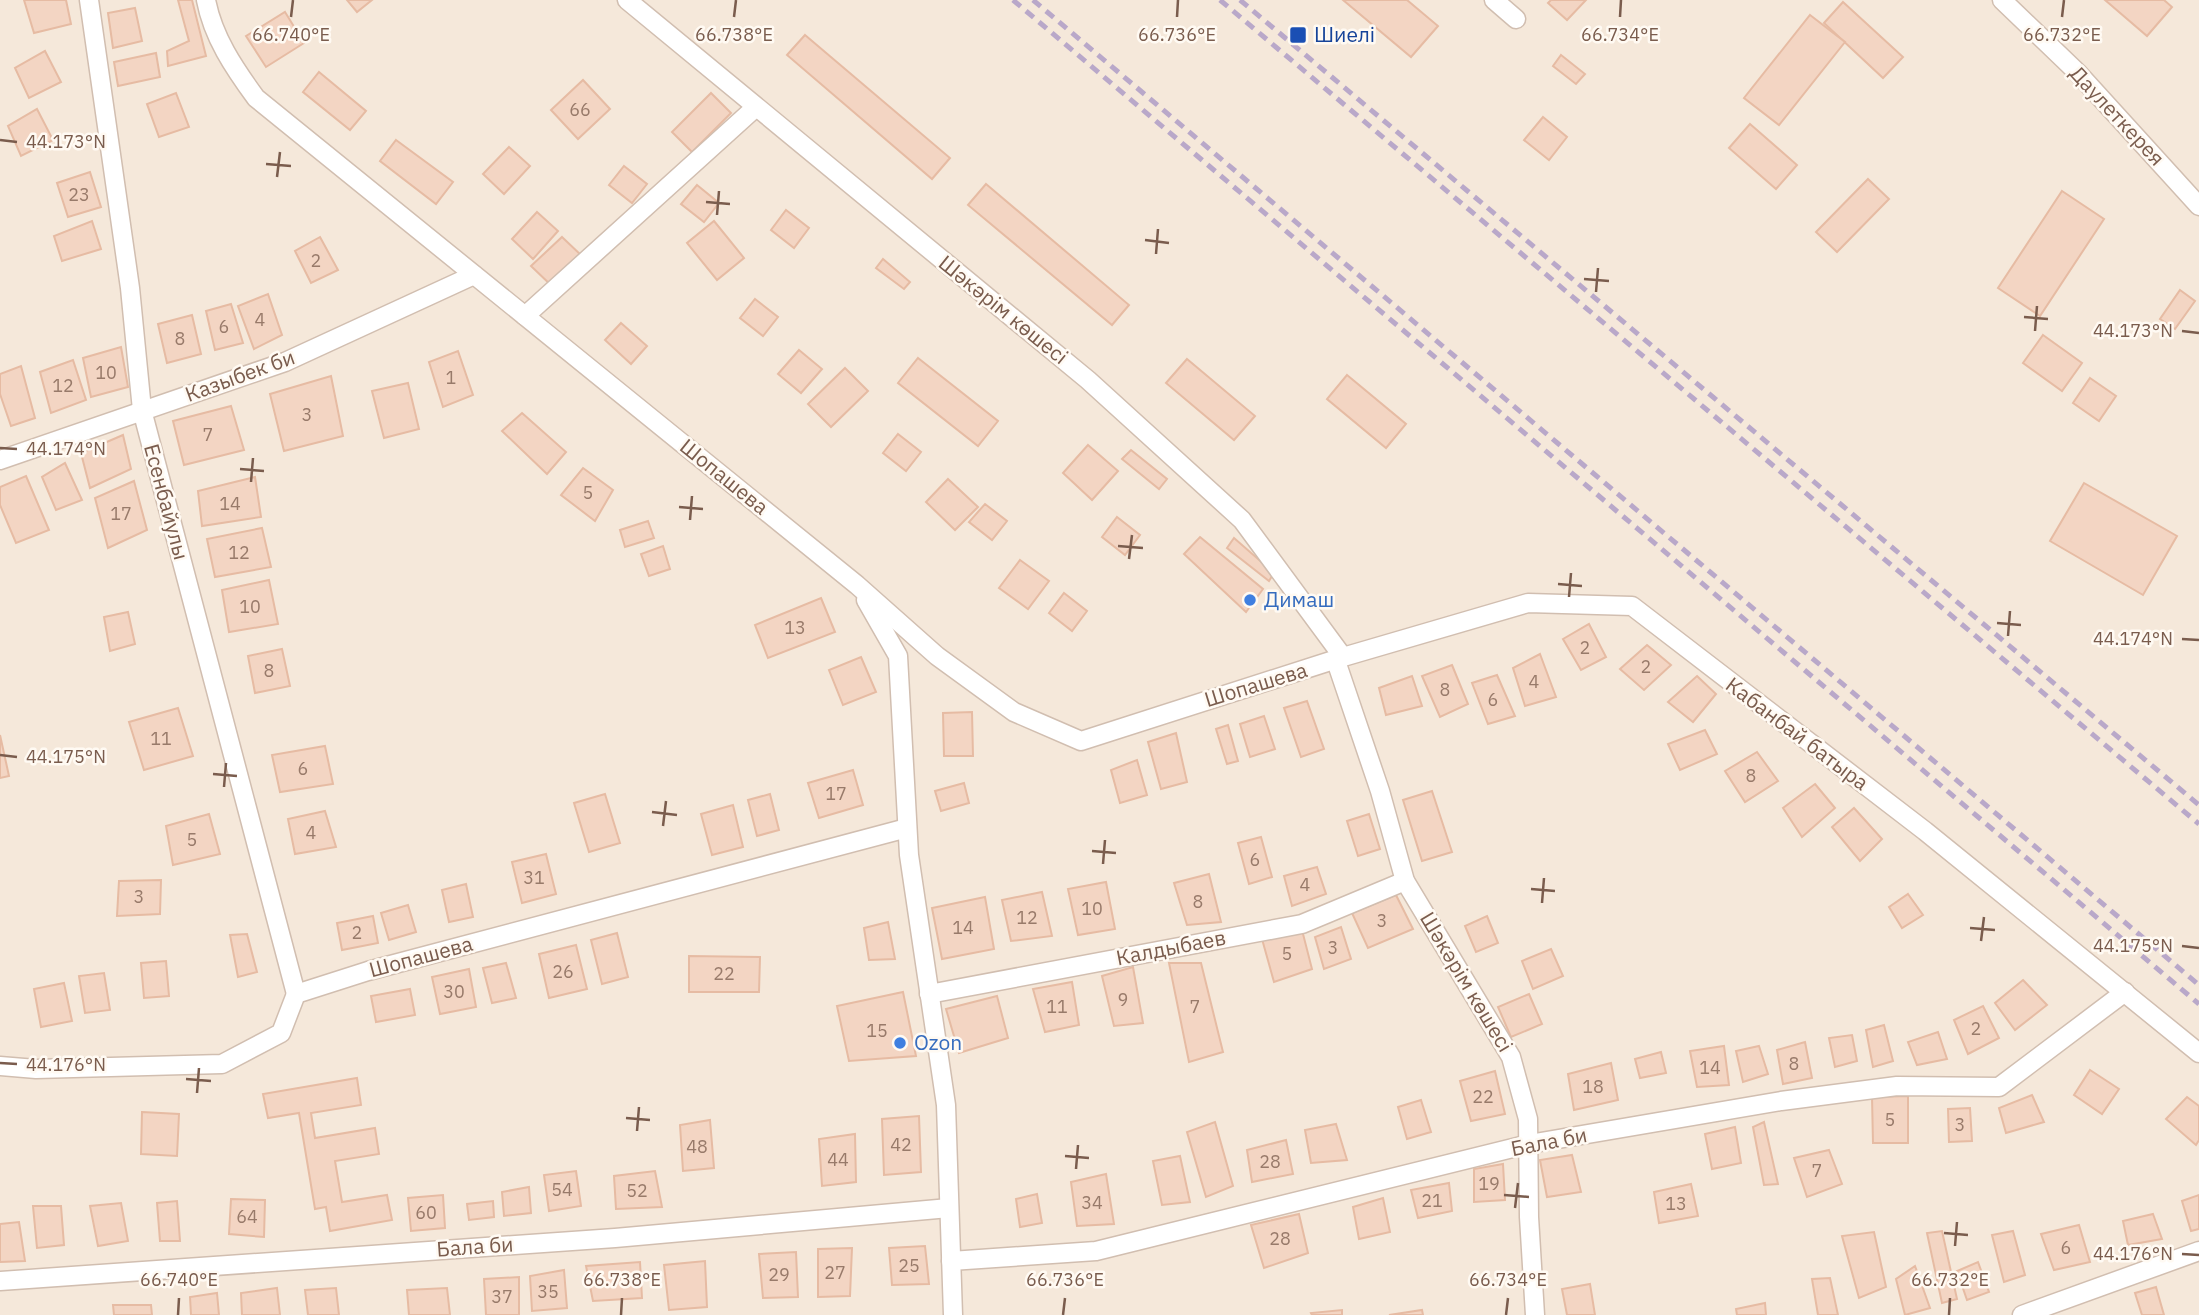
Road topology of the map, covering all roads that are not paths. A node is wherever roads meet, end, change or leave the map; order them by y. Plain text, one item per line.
1 (89, 0) edge
2 (206, 0) edge
3 (627, 0) edge
4 (1494, 0) edge
5 (2002, 0) edge
6 (1516, 19) dead end
7 (756, 107) junction
8 (2199, 206) edge
9 (474, 275) junction
10 (525, 316) junction
11 (142, 410) junction
12 (0, 460) edge
13 (857, 585) junction
14 (1339, 659) junction
15 (907, 828) junction
16 (1405, 881) junction
17 (2125, 992) junction
18 (296, 994) junction
19 (929, 994) junction
20 (2199, 1053) edge
21 (0, 1066) edge
22 (1529, 1144) junction
23 (949, 1208) junction
24 (2199, 1251) edge
25 (951, 1261) junction
26 (0, 1281) edge
27 (953, 1315) edge
28 (1535, 1315) edge
29 (2022, 1315) edge

1 - 11 street, Есенбайулы
2 - 9 street, Шопашева
3 - 7 street, Шәкәрім көшесі
4 - 6 street
5 - 8 street, Даулеткерея
7 - 10 street
7 - 14 street, Шәкәрім көшесі
9 - 10 street, Шопашева
9 - 11 street, Казыбек би
10 - 13 street, Шопашева
11 - 12 street, Казыбек би
11 - 18 street, Есенбайулы
13 - 14 street, Шопашева
13 - 15 street
14 - 16 street, Шәкәрім көшесі
14 - 17 street, Кабанбай батыра
15 - 18 street, Шопашева
15 - 19 street
16 - 19 street, Калдыбаев
16 - 22 street, Шәкәрім көшесі
17 - 20 street, Кабанбай батыра
17 - 22 street, Бала би
18 - 21 street
19 - 23 street
22 - 25 street, Бала би
22 - 28 street, Шәкәрім көшесі
23 - 25 street
23 - 26 street, Бала би
24 - 29 street
25 - 27 street

